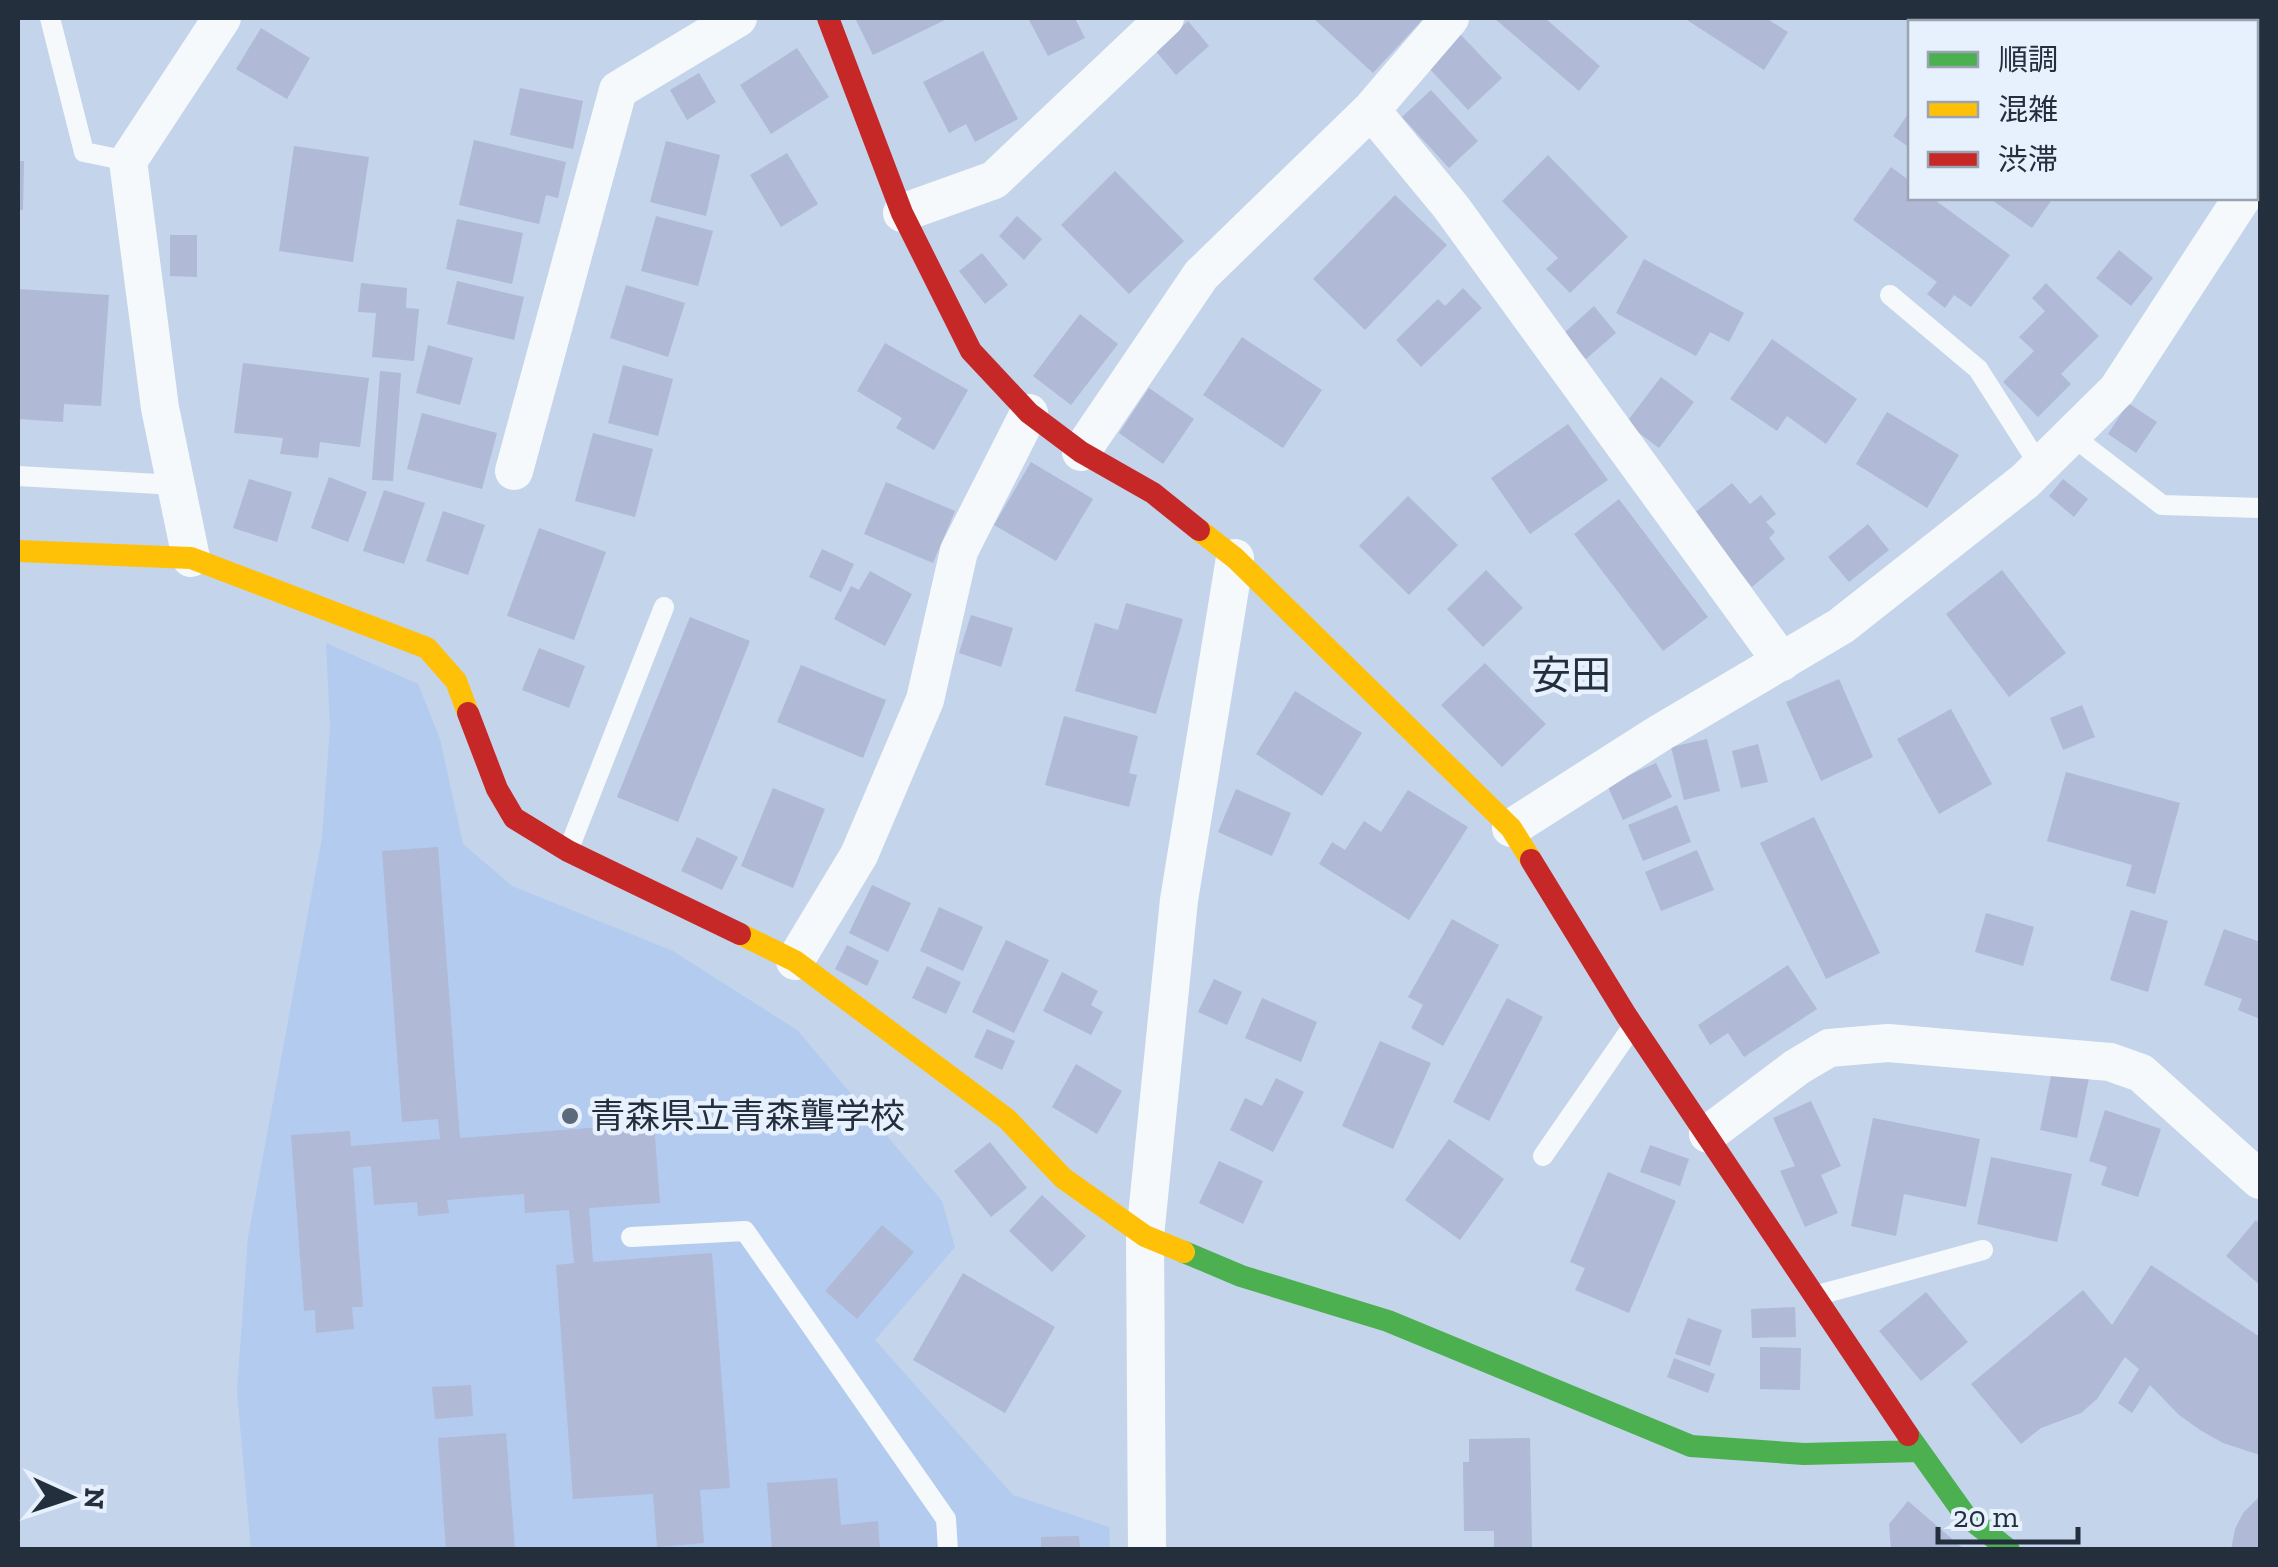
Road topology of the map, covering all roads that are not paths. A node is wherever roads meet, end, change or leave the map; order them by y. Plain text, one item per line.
1 (50, 18) edge
2 (222, 18) edge
3 (738, 18) edge
4 (828, 18) edge
5 (1165, 18) edge
6 (1450, 18) edge
7 (1371, 110) junction
8 (128, 161) junction
9 (2241, 200) edge
10 (902, 212) junction
11 (1890, 295) dead end
12 (1028, 413) junction
13 (2071, 435) junction
14 (1082, 452) junction
15 (2040, 466) junction
16 (514, 471) dead end
17 (18, 476) edge
18 (176, 485) junction
19 (2260, 508) edge
20 (18, 550) edge
21 (191, 558) junction
22 (1235, 558) junction
23 (664, 607) dead end
24 (1782, 662) junction
25 (1511, 828) junction
26 (568, 850) junction
27 (795, 961) junction
28 (1634, 1026) junction
29 (1708, 1134) junction
30 (1543, 1156) dead end
31 (2260, 1180) edge
32 (1146, 1236) junction
33 (631, 1237) dead end
34 (1984, 1250) dead end
35 (1816, 1296) junction
36 (1918, 1451) junction
37 (948, 1550) edge
38 (1147, 1550) edge
39 (2009, 1550) edge

1 - 8 lane
2 - 8 street
3 - 16 street
4 - 10 street
5 - 10 street
6 - 7 street
7 - 14 street
7 - 24 street
8 - 18 street
9 - 13 street
10 - 12 street
11 - 15 lane
12 - 14 street
12 - 27 street
13 - 15 street
13 - 19 lane
14 - 22 street
15 - 24 street
17 - 18 lane
18 - 21 street
20 - 21 street
21 - 26 street
22 - 25 street
22 - 32 street
23 - 26 lane
24 - 25 street
25 - 28 street
26 - 27 street
27 - 32 street
28 - 29 street
28 - 30 lane
29 - 31 street
29 - 35 street
32 - 36 street
32 - 38 street
33 - 37 lane
34 - 35 lane
35 - 36 street
36 - 39 street

